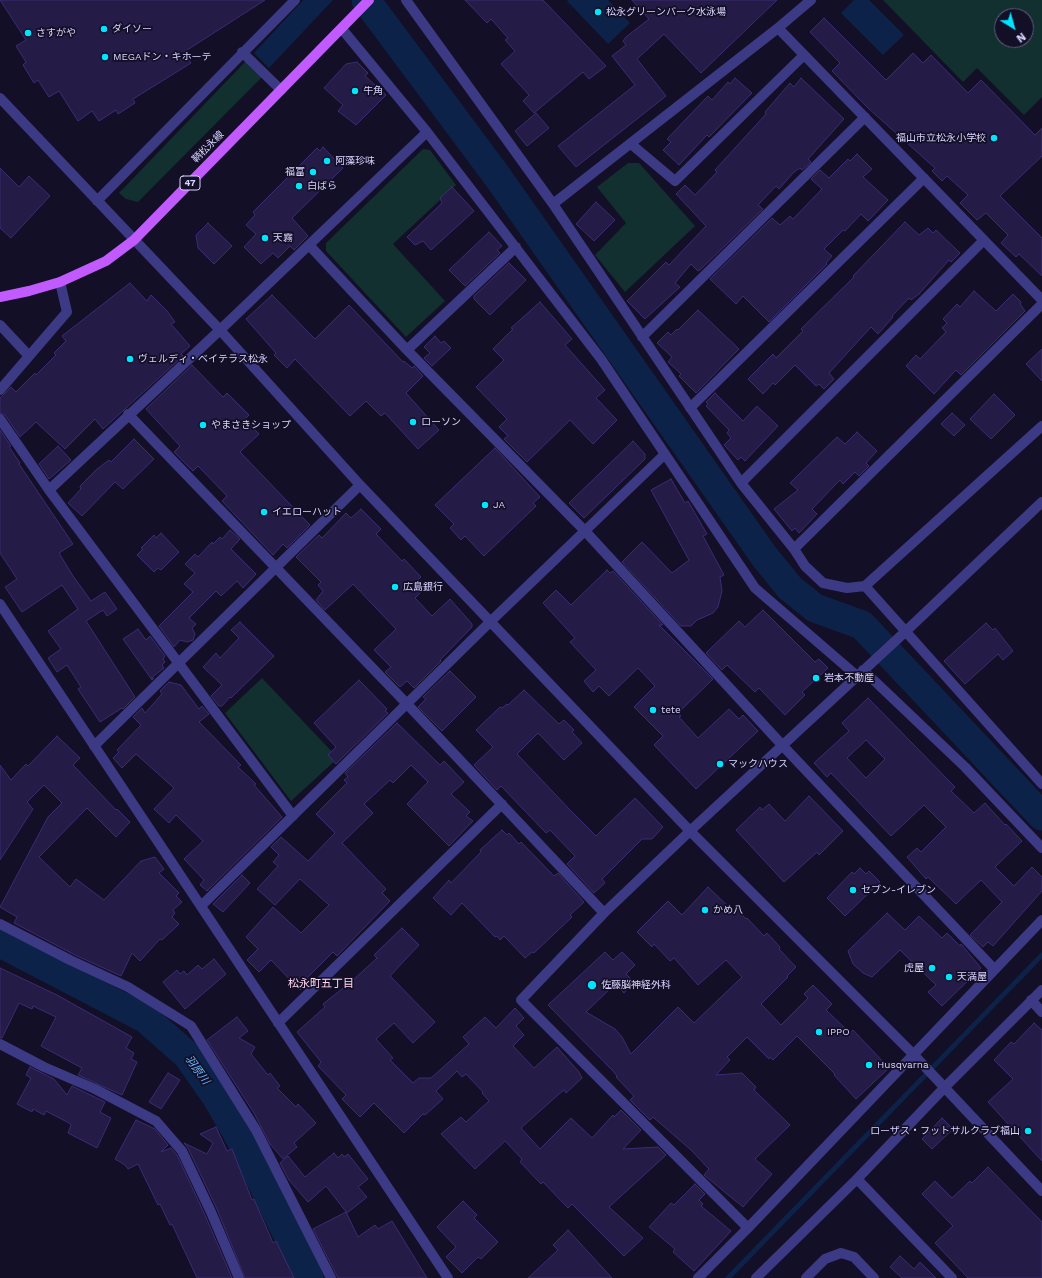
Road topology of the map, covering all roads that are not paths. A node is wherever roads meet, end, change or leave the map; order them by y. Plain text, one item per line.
1 (295, 0) edge
2 (369, 0) edge
3 (406, 0) edge
4 (811, 0) edge
5 (346, 25) junction
6 (778, 28) junction
7 (245, 55) junction
8 (804, 55) junction
9 (281, 90) junction
10 (0, 98) edge
11 (865, 117) junction
12 (427, 132) junction
13 (631, 144) junction
14 (924, 178) junction
15 (97, 201) junction
16 (553, 204) junction
17 (134, 240) junction
18 (984, 240) junction
19 (309, 245) junction
20 (516, 247) junction
21 (60, 282) junction
22 (0, 297) edge
23 (1042, 300) edge
24 (1042, 304) edge
25 (0, 325) edge
26 (220, 330) junction
27 (642, 337) junction
28 (407, 350) junction
29 (29, 356) junction
30 (0, 390) edge
31 (690, 408) junction
32 (128, 414) junction
33 (0, 419) edge
34 (1042, 426) edge
35 (665, 454) junction
36 (741, 483) junction
37 (360, 485) junction
38 (49, 490) junction
39 (1042, 502) edge
40 (585, 532) junction
41 (794, 549) junction
42 (277, 568) junction
43 (865, 586) junction
44 (0, 604) edge
45 (490, 622) junction
46 (905, 632) junction
47 (179, 663) junction
48 (863, 670) junction
49 (408, 705) junction
50 (94, 746) junction
51 (783, 746) junction
52 (1042, 784) edge
53 (502, 804) junction
54 (293, 816) junction
55 (690, 831) junction
56 (1042, 848) edge
57 (201, 906) junction
58 (604, 913) junction
59 (1042, 920) edge
60 (0, 924) edge
61 (994, 969) junction
62 (1042, 990) edge
63 (1031, 1000) junction
64 (1042, 1012) edge
65 (278, 1023) junction
66 (0, 1044) edge
67 (916, 1057) junction
68 (944, 1087) junction
69 (857, 1180) junction
70 (1042, 1191) edge
71 (748, 1228) junction
72 (239, 1278) edge
73 (331, 1278) edge
74 (448, 1278) edge
75 (698, 1278) edge
76 (756, 1278) edge
77 (806, 1278) edge
78 (874, 1278) edge
79 (952, 1278) edge

1 - 7 street
2 - 5 main road, 鞆松永線 / 47
3 - 16 street
4 - 6 street
5 - 9 main road, 鞆松永線 / 47
5 - 12 street
6 - 8 street
6 - 13 street
7 - 9 street
7 - 15 street
8 - 11 street
8 - 13 street
9 - 17 main road, 鞆松永線 / 47
10 - 15 street
11 - 14 street
11 - 27 street
12 - 19 street
12 - 20 street
13 - 16 street
14 - 18 street
14 - 31 street
15 - 17 street
16 - 27 street
17 - 21 main road, 鞆松永線 / 47
17 - 26 street
18 - 23 street
18 - 36 street
19 - 26 street
19 - 28 street
20 - 28 street
20 - 35 street
21 - 22 main road, 鞆松永線 / 47
21 - 29 street
24 - 41 street
25 - 29 street
26 - 32 street
26 - 37 street
27 - 31 street
28 - 40 street
29 - 30 street
31 - 36 street
32 - 38 street
32 - 42 street
33 - 38 street
34 - 43 street
35 - 40 street
35 - 48 street
36 - 41 street
37 - 42 street
37 - 45 street
38 - 47 street
39 - 46 street
40 - 45 street
40 - 51 street
41 - 43 street
42 - 47 street
42 - 49 street
43 - 46 street
44 - 50 street
45 - 49 street
45 - 55 street
46 - 48 street
46 - 52 street
47 - 50 street
47 - 54 street
48 - 51 street
48 - 56 street
49 - 53 street
49 - 54 street
50 - 57 street
51 - 55 street
51 - 61 street
53 - 58 street
53 - 65 street
54 - 57 street
55 - 58 street
55 - 67 street
57 - 65 street
58 - 71 street
59 - 61 street
60 - 73 street
61 - 67 street
62 - 63 street
63 - 64 street
63 - 68 street
65 - 74 street
66 - 72 street
67 - 68 street
67 - 71 street
68 - 69 street
68 - 70 street
69 - 76 street
69 - 79 street
71 - 75 street
77 - 78 street

